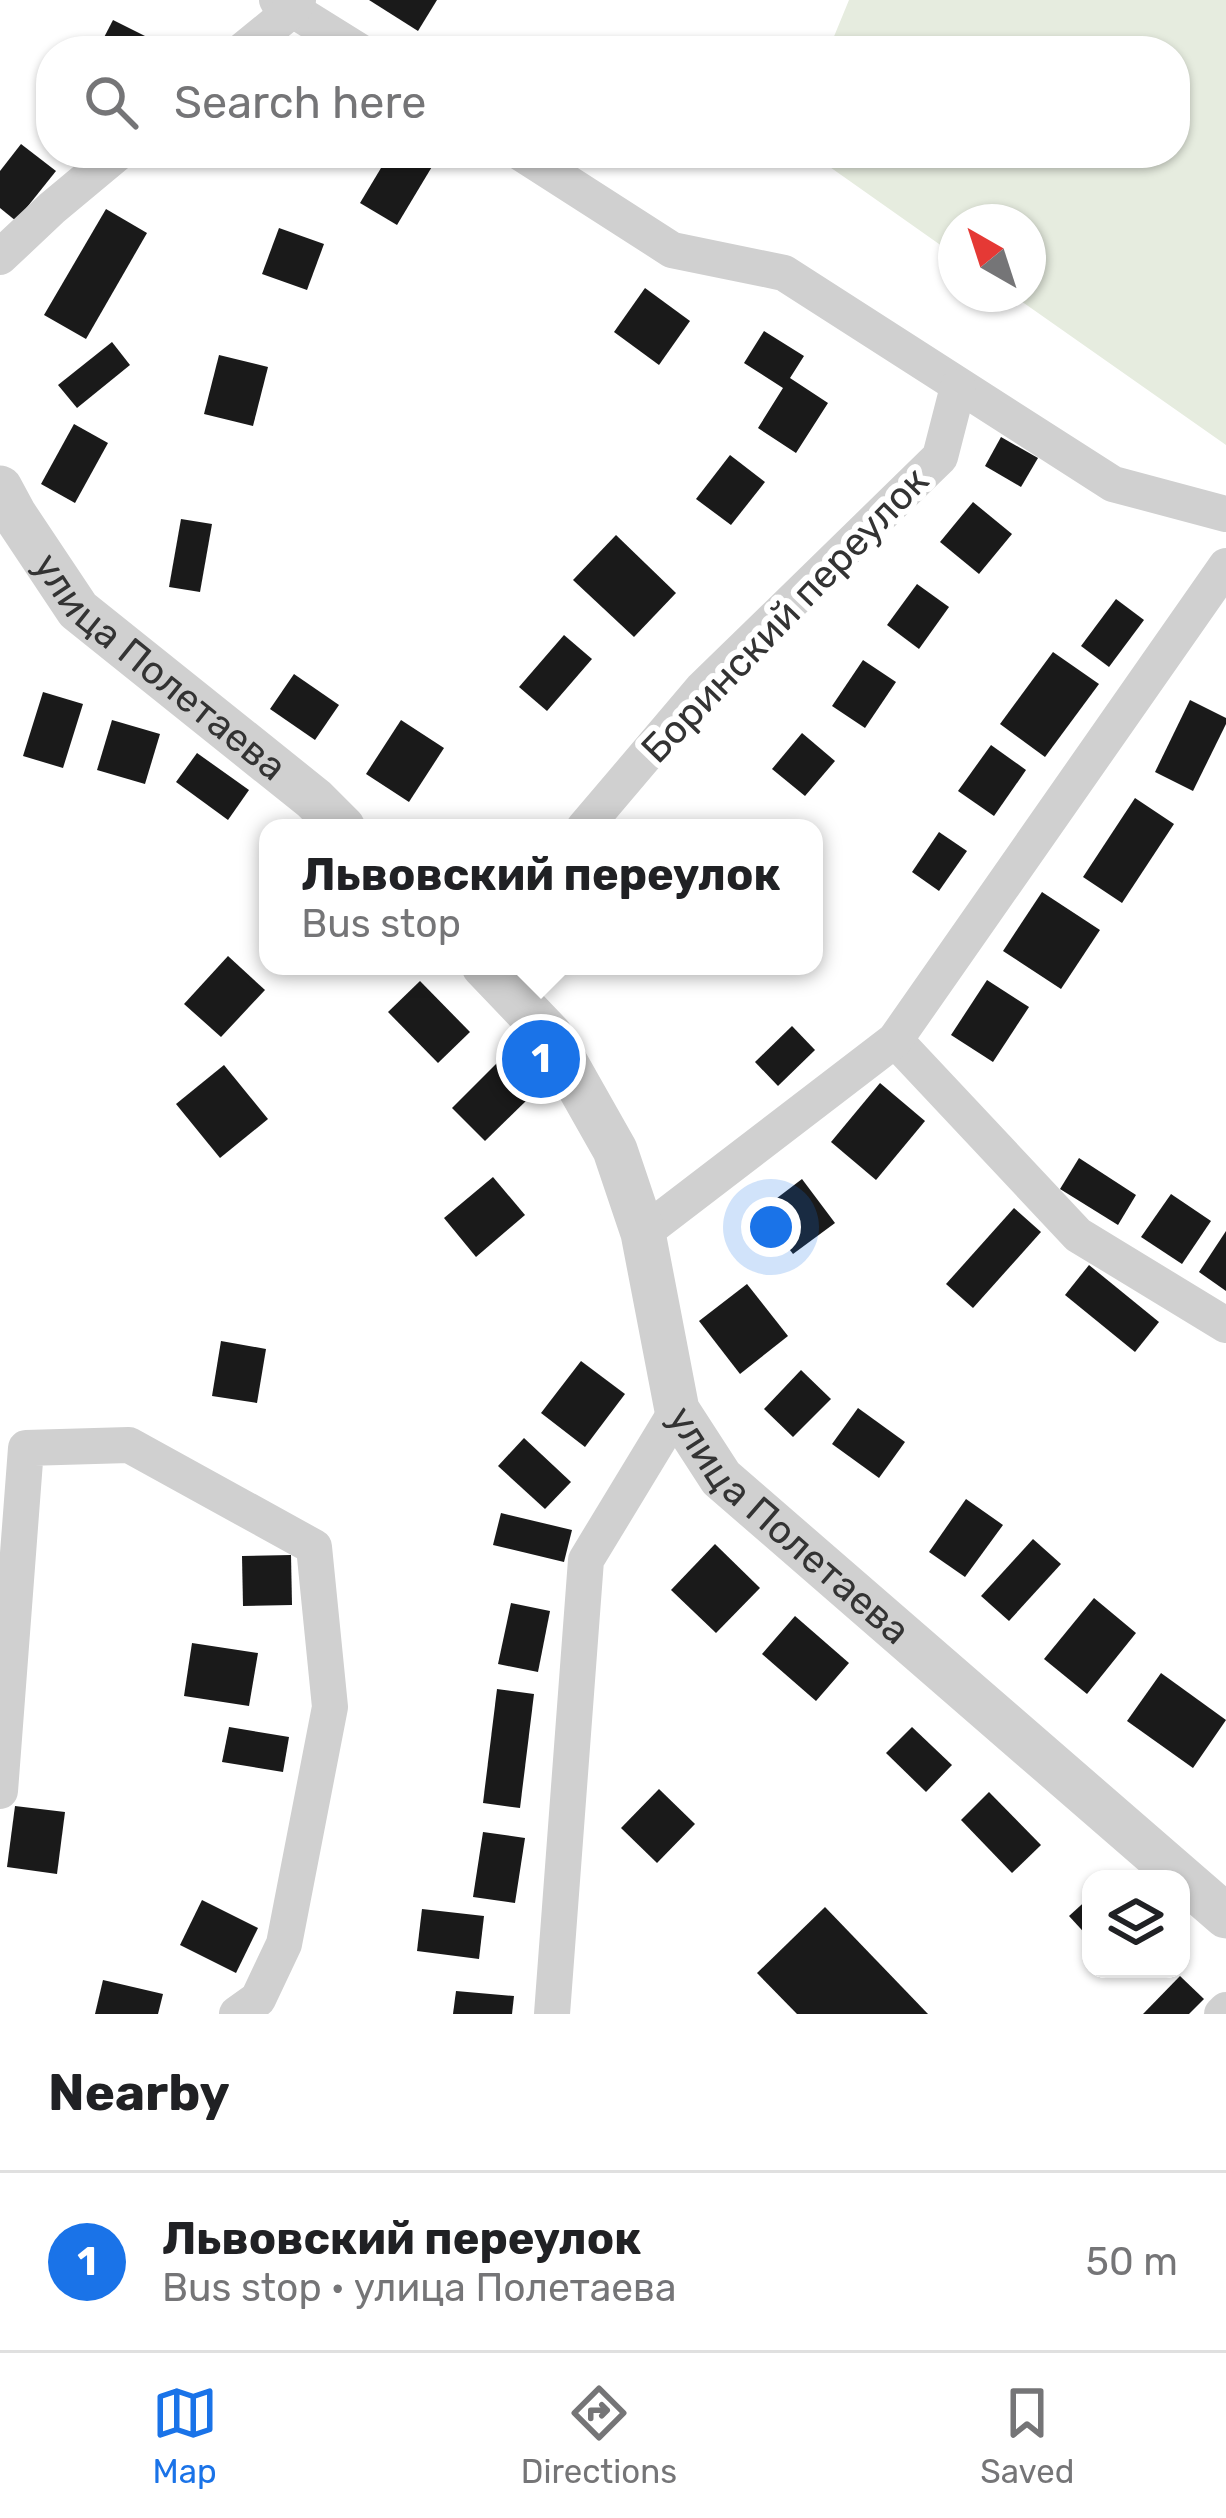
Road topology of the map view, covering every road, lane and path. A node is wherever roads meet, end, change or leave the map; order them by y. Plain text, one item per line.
1 (289, 3) edge
2 (257, 36) edge
3 (337, 36) edge
4 (100, 168) edge
5 (544, 168) edge
6 (0, 257) edge
7 (958, 388) junction
8 (0, 488) edge
9 (1226, 514) edge
10 (1226, 566) edge
11 (334, 819) edge
12 (592, 819) edge
13 (501, 975) edge
14 (895, 1040) junction
15 (643, 1233) junction
16 (1226, 1325) edge
17 (676, 1410) junction
18 (0, 1791) edge
19 (1226, 1916) edge
20 (237, 2014) edge
21 (552, 2014) edge

1 - 2 street
1 - 3 street
4 - 6 street
5 - 7 street
7 - 9 street
7 - 12 street, Боринский переулок
8 - 11 street, улица Полетаева
10 - 14 street
13 - 15 street, улица Полетаева
14 - 15 street
14 - 16 street
15 - 17 street, улица Полетаева
17 - 19 street, улица Полетаева
17 - 21 street
18 - 20 street

